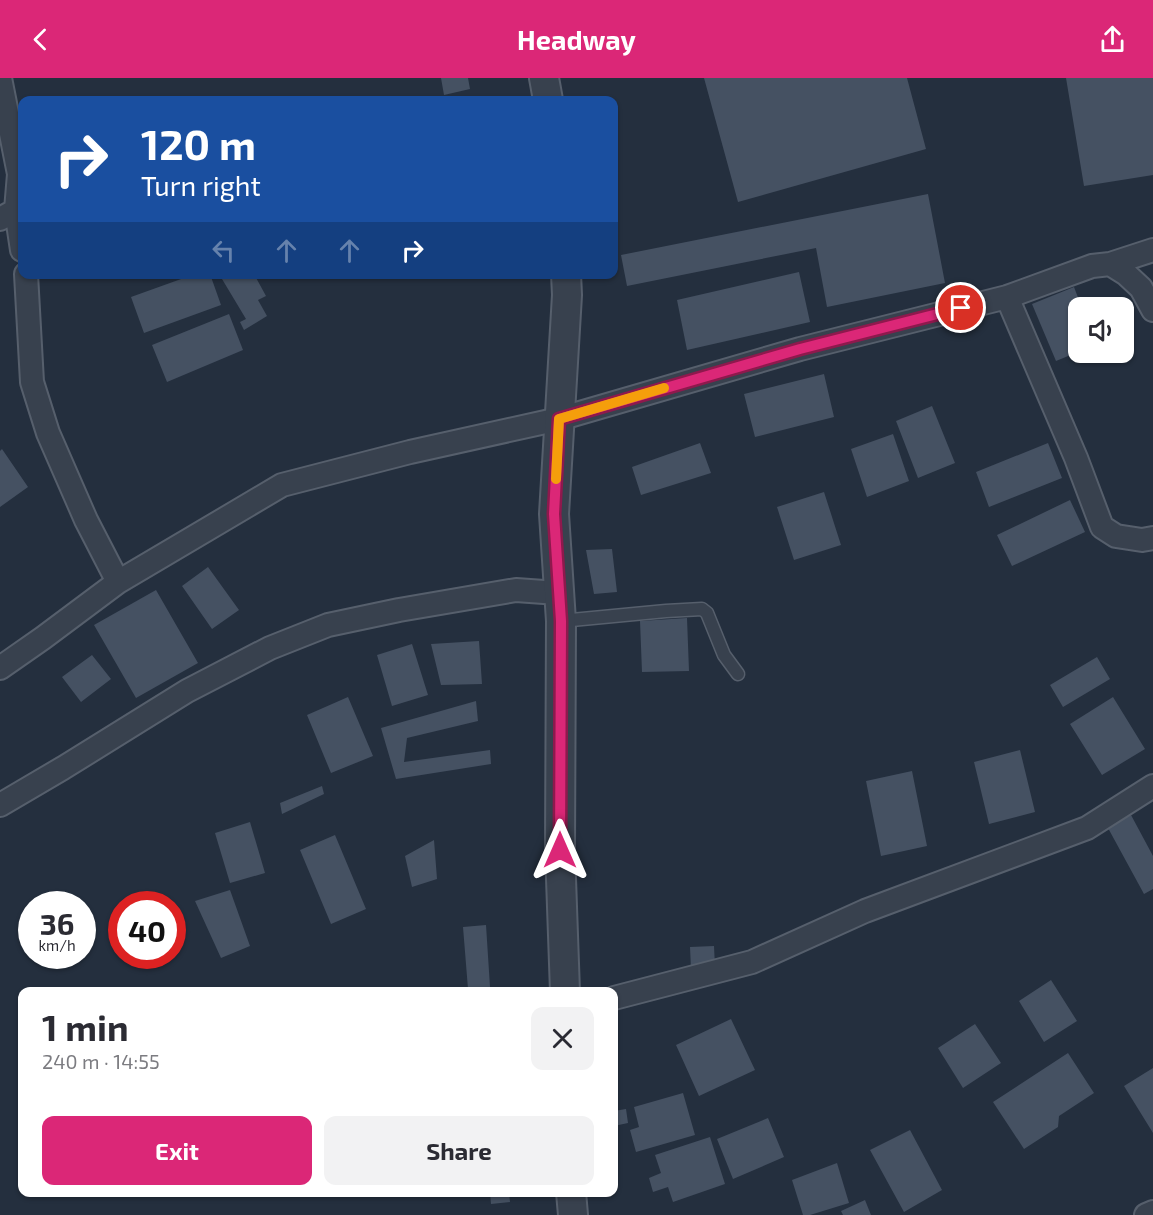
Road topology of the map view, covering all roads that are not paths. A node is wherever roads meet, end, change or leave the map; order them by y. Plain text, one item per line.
1 (0, 78) edge
2 (543, 78) edge
3 (547, 96) edge
4 (18, 169) edge
5 (18, 178) edge
6 (8, 214) edge
7 (18, 240) edge
8 (1153, 250) edge
9 (1110, 264) junction
10 (26, 279) edge
11 (566, 279) edge
12 (1007, 297) junction
13 (1153, 310) edge
14 (559, 419) junction
15 (1153, 538) edge
16 (118, 582) junction
17 (560, 607) junction
18 (0, 668) edge
19 (738, 674) dead end
20 (1153, 786) edge
21 (0, 805) edge
22 (565, 987) edge
23 (618, 997) edge
24 (571, 1197) edge
25 (1153, 1212) edge
26 (573, 1215) edge
27 (1146, 1215) edge

1 - 4 street
2 - 3 street
5 - 6 street
6 - 7 street
8 - 9 street
9 - 12 street
9 - 13 street
10 - 16 street
11 - 14 street
12 - 14 street
12 - 15 street
14 - 16 street
14 - 17 street
16 - 18 street
17 - 19 lane
17 - 21 street
17 - 22 street
20 - 23 street
24 - 26 street
25 - 27 street

